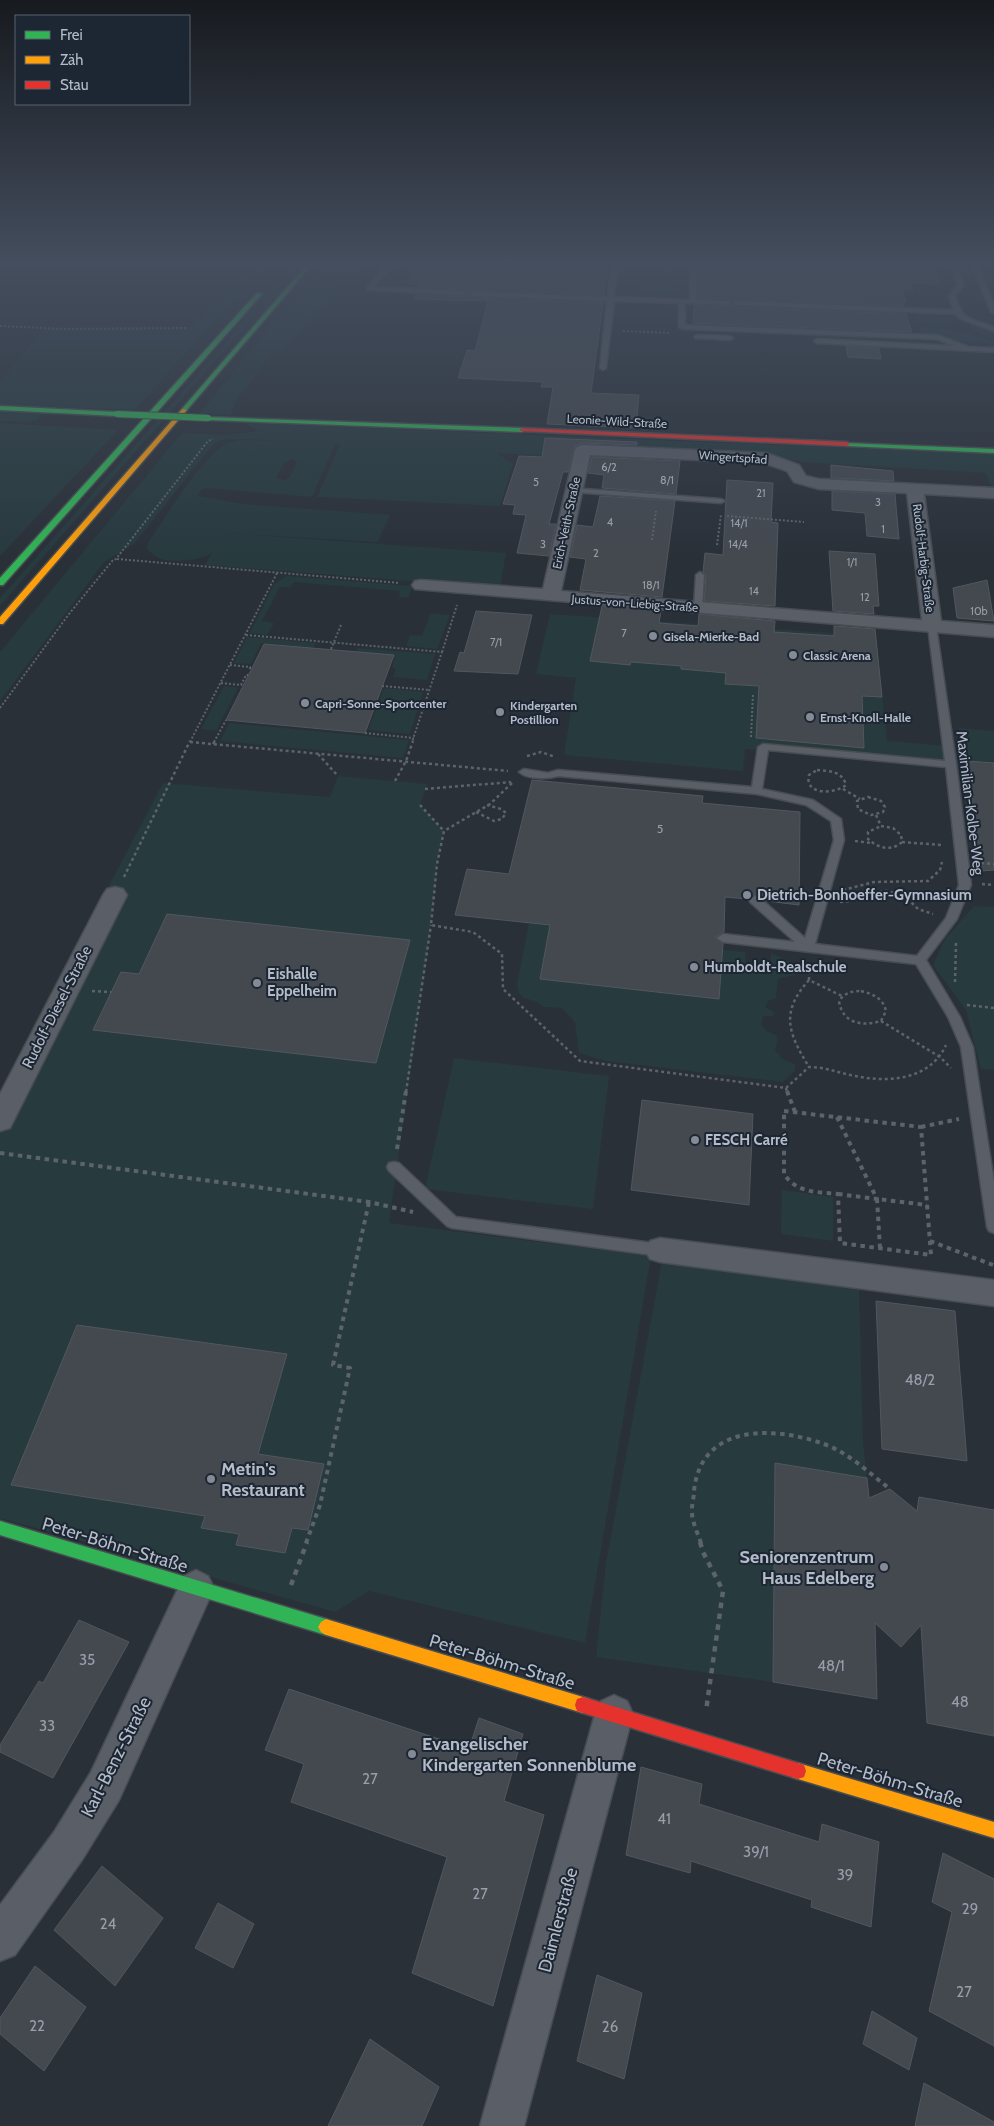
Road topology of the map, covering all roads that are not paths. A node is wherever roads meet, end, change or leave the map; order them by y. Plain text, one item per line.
1 (199, 360) edge
2 (228, 360) edge
3 (604, 360) edge
4 (603, 368) dead end
5 (0, 408) edge
6 (583, 450) joint
7 (994, 450) edge
8 (915, 489) junction
9 (573, 490) junction
10 (994, 493) edge
11 (721, 501) dead end
12 (700, 575) dead end
13 (0, 583) edge
14 (421, 585) road end
15 (551, 596) junction
16 (698, 608) junction
17 (0, 622) edge
18 (932, 626) junction
19 (994, 631) edge
20 (950, 764) junction
21 (524, 772) road end
22 (757, 791) junction
23 (116, 894) road end
24 (755, 900) dead end
25 (724, 938) dead end
26 (808, 947) junction
27 (920, 960) junction
28 (1, 1117) edge
29 (394, 1167) road end
30 (994, 1227) edge
31 (660, 1250) joint
32 (994, 1293) edge
33 (0, 1528) edge
34 (196, 1588) junction
35 (614, 1714) junction
36 (994, 1830) edge
37 (0, 1940) edge
38 (502, 2126) edge

1 - 13 main road
2 - 17 main road
3 - 4 lane
5 - 7 main road, Leonie-Wild-Straße, bridge
6 - 8 street, Wingertspfad
6 - 9 street, Erich-Veith-Straße
8 - 10 street, Wingertspfad
8 - 18 street, Rudolf-Harbig-Straße
9 - 11 lane
9 - 15 street, Erich-Veith-Straße
12 - 16 lane
14 - 15 street, Justus-von-Liebig-Straße
15 - 16 street, Justus-von-Liebig-Straße
16 - 18 street, Justus-von-Liebig-Straße
18 - 19 street, Justus-von-Liebig-Straße
18 - 20 lane, Maximilian-Kolbe-Weg
20 - 22 lane
20 - 27 lane, Maximilian-Kolbe-Weg
21 - 22 lane
22 - 26 lane
23 - 28 street, Rudolf-Diesel-Straße
24 - 26 lane
25 - 26 lane
26 - 27 lane
27 - 30 lane
29 - 31 lane
31 - 32 street
33 - 34 main road, Peter-Böhm-Straße
34 - 35 main road, Peter-Böhm-Straße
34 - 37 street, Karl-Benz-Straße
35 - 36 main road, Peter-Böhm-Straße
35 - 38 street, Daimlerstraße

